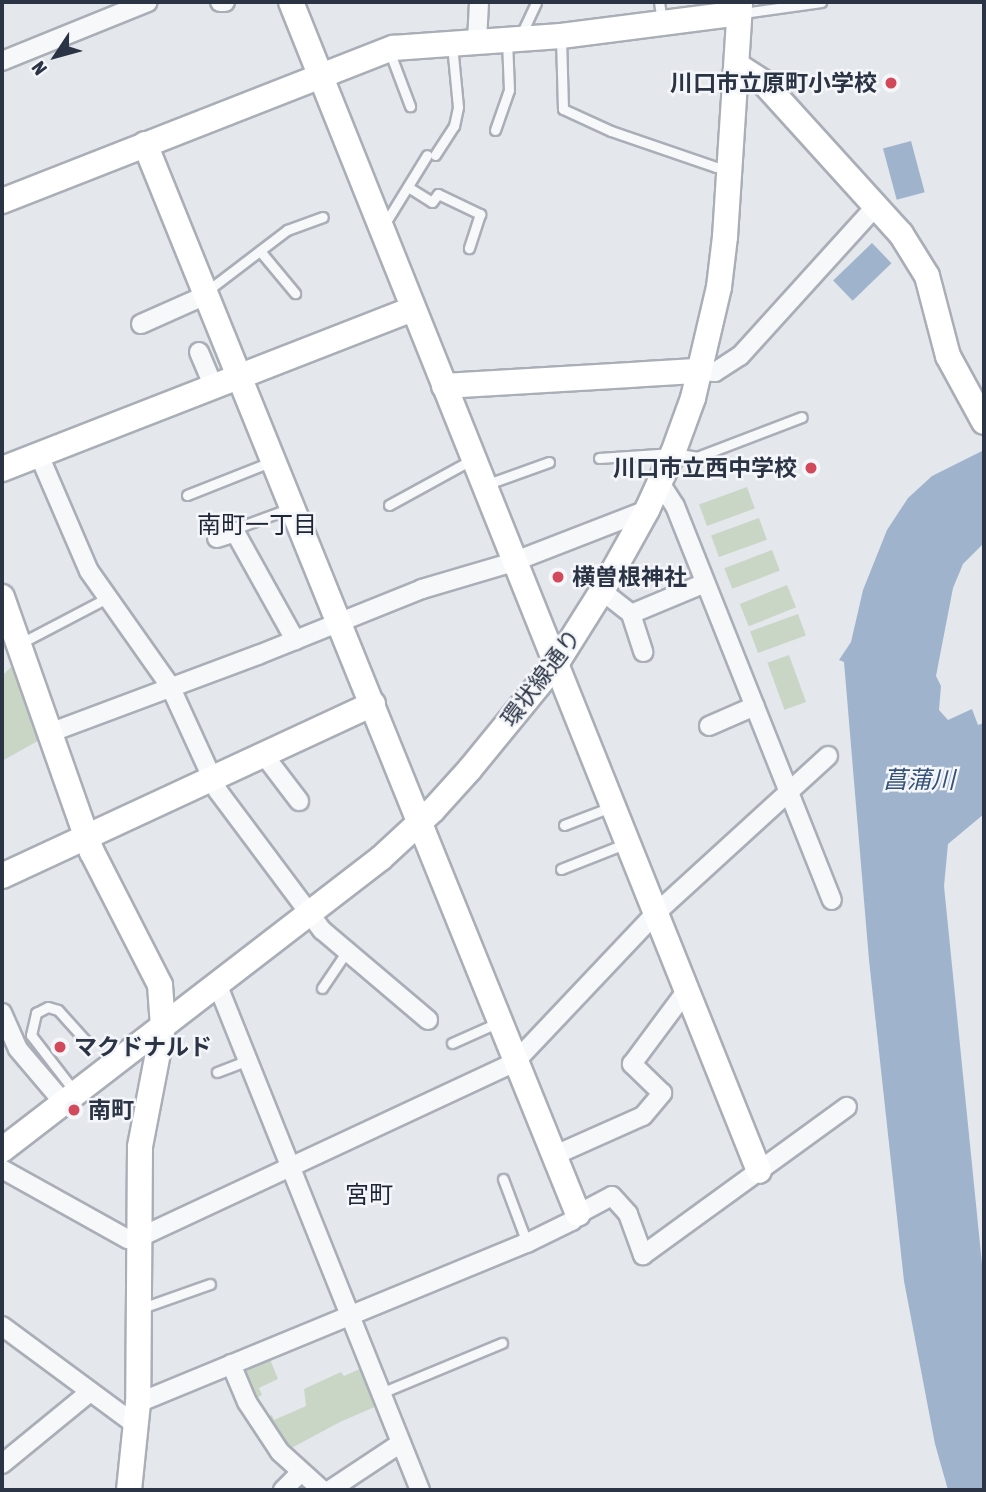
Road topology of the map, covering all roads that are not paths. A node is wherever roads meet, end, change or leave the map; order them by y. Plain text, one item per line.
1 (148, 2) edge
2 (291, 2) edge
3 (479, 2) edge
4 (536, 2) edge
5 (821, 2) edge
6 (740, 7) edge
7 (661, 13) edge
8 (561, 36) junction
9 (513, 39) junction
10 (477, 41) junction
11 (452, 43) junction
12 (388, 50) junction
13 (2, 61) edge
14 (738, 66) junction
15 (321, 75) junction
16 (410, 106) dead end
17 (495, 130) dead end
18 (145, 144) junction
19 (731, 169) junction
20 (408, 187) junction
21 (2, 201) edge
22 (877, 205) junction
23 (323, 217) dead end
24 (382, 229) junction
25 (469, 248) dead end
26 (260, 251) junction
27 (295, 293) dead end
28 (205, 294) junction
29 (413, 309) junction
30 (141, 324) dead end
31 (199, 352) dead end
32 (700, 371) junction
33 (240, 378) junction
34 (444, 386) junction
35 (214, 388) junction
36 (802, 418) dead end
37 (984, 421) edge
38 (673, 453) junction
39 (39, 455) junction
40 (472, 458) junction
41 (599, 458) dead end
42 (274, 461) junction
43 (549, 462) dead end
44 (2, 469) edge
45 (660, 483) junction
46 (483, 486) junction
47 (187, 495) dead end
48 (388, 505) dead end
49 (293, 507) junction
50 (647, 510) junction
51 (235, 532) junction
52 (217, 538) dead end
53 (513, 562) junction
54 (705, 583) junction
55 (603, 591) junction
56 (2, 597) edge
57 (107, 598) junction
58 (631, 614) junction
59 (339, 621) junction
60 (295, 640) junction
61 (20, 644) junction
62 (643, 652) dead end
63 (556, 664) junction
64 (170, 686) junction
65 (373, 704) junction
66 (755, 706) junction
67 (709, 726) dead end
68 (52, 732) junction
69 (264, 755) junction
70 (828, 756) dead end
71 (213, 780) junction
72 (789, 790) junction
73 (299, 800) dead end
74 (613, 806) junction
75 (420, 823) junction
76 (564, 825) dead end
77 (88, 839) junction
78 (628, 842) junction
79 (561, 869) dead end
80 (2, 876) edge
81 (832, 900) dead end
82 (656, 913) junction
83 (311, 915) junction
84 (346, 951) junction
85 (218, 986) junction
86 (322, 988) dead end
87 (687, 990) junction
88 (2, 1013) edge
89 (428, 1020) dead end
90 (499, 1023) junction
91 (163, 1027) junction
92 (85, 1040) dead end
93 (452, 1043) dead end
94 (249, 1060) junction
95 (515, 1062) junction
96 (217, 1072) dead end
97 (70, 1098) junction
98 (847, 1107) dead end
99 (2, 1150) edge
100 (553, 1156) junction
101 (291, 1167) junction
102 (2, 1169) edge
103 (759, 1171) junction
104 (503, 1179) dead end
105 (578, 1214) junction
106 (138, 1238) junction
107 (527, 1243) junction
108 (210, 1284) dead end
109 (138, 1310) junction
110 (350, 1314) junction
111 (2, 1326) edge
112 (502, 1343) dead end
113 (231, 1364) junction
114 (90, 1392) junction
115 (381, 1393) junction
116 (137, 1414) junction
117 (401, 1443) junction
118 (2, 1464) edge
119 (301, 1472) junction
120 (129, 1490) edge
121 (283, 1490) edge
122 (322, 1490) edge
123 (330, 1490) edge
124 (420, 1490) edge

1 - 13 street
2 - 15 street
3 - 10 street
4 - 9 lane
5 - 6 lane
6 - 7 street
6 - 14 street, 環状線通り
7 - 8 street
8 - 9 street
8 - 19 lane
9 - 10 street
9 - 17 lane
10 - 11 street
11 - 12 street
11 - 20 lane
12 - 15 street
12 - 16 lane
14 - 19 street, 環状線通り
14 - 22 street
15 - 18 street
15 - 24 street
18 - 21 street
18 - 28 street
19 - 32 street, 環状線通り
20 - 24 lane
20 - 25 lane
22 - 32 street
22 - 37 street
23 - 26 lane
24 - 29 street
26 - 27 lane
26 - 28 lane
28 - 30 street
28 - 33 street
29 - 33 street
29 - 34 street
31 - 35 street
32 - 34 street
32 - 38 street, 環状線通り
33 - 35 street
33 - 42 street
34 - 40 street
35 - 39 street
36 - 38 lane
38 - 41 lane
38 - 45 street, 環状線通り
39 - 44 street
39 - 57 street
40 - 46 street
40 - 48 lane
42 - 47 lane
42 - 49 street
43 - 46 lane
45 - 50 street, 環状線通り
45 - 54 street
46 - 53 street
49 - 51 lane
49 - 59 street
50 - 53 street
50 - 55 street, 環状線通り
51 - 52 street
51 - 60 street
53 - 59 street
53 - 63 street
54 - 58 street
54 - 66 street
55 - 58 street
55 - 63 street, 環状線通り
56 - 61 street
57 - 61 lane
57 - 64 street
58 - 62 street
59 - 60 street
59 - 65 street
60 - 64 street
61 - 68 street
63 - 74 street
63 - 75 street, 環状線通り
64 - 68 street
64 - 71 street
65 - 69 street
65 - 75 street
66 - 67 street
66 - 72 street
68 - 77 street
69 - 71 street
69 - 73 street
70 - 72 street
71 - 77 street
71 - 83 street
72 - 81 street
72 - 82 street
74 - 76 lane
74 - 78 street
75 - 83 street, 環状線通り
75 - 90 street
77 - 80 street
77 - 91 street
78 - 79 lane
78 - 82 street
82 - 87 street
82 - 95 street
83 - 84 street
83 - 85 street, 環状線通り
84 - 86 lane
84 - 89 street
85 - 91 street, 環状線通り
85 - 94 street
87 - 100 street
87 - 103 street
88 - 97 street
90 - 93 lane
90 - 95 street
91 - 97 street, 環状線通り
91 - 106 street
92 - 97 lane
94 - 96 lane
94 - 101 street
95 - 100 street
95 - 101 street
97 - 99 street, 環状線通り
98 - 103 street
100 - 105 street
101 - 106 street
101 - 110 street
102 - 106 street
103 - 105 street
104 - 107 lane
105 - 107 street
106 - 109 street
107 - 110 street
108 - 109 lane
109 - 116 street
110 - 113 street
110 - 115 street
111 - 114 street
112 - 115 lane
113 - 116 street
113 - 119 street
114 - 116 street
114 - 118 street
115 - 117 street
116 - 120 street
117 - 123 street
117 - 124 street
119 - 121 street
119 - 122 street

